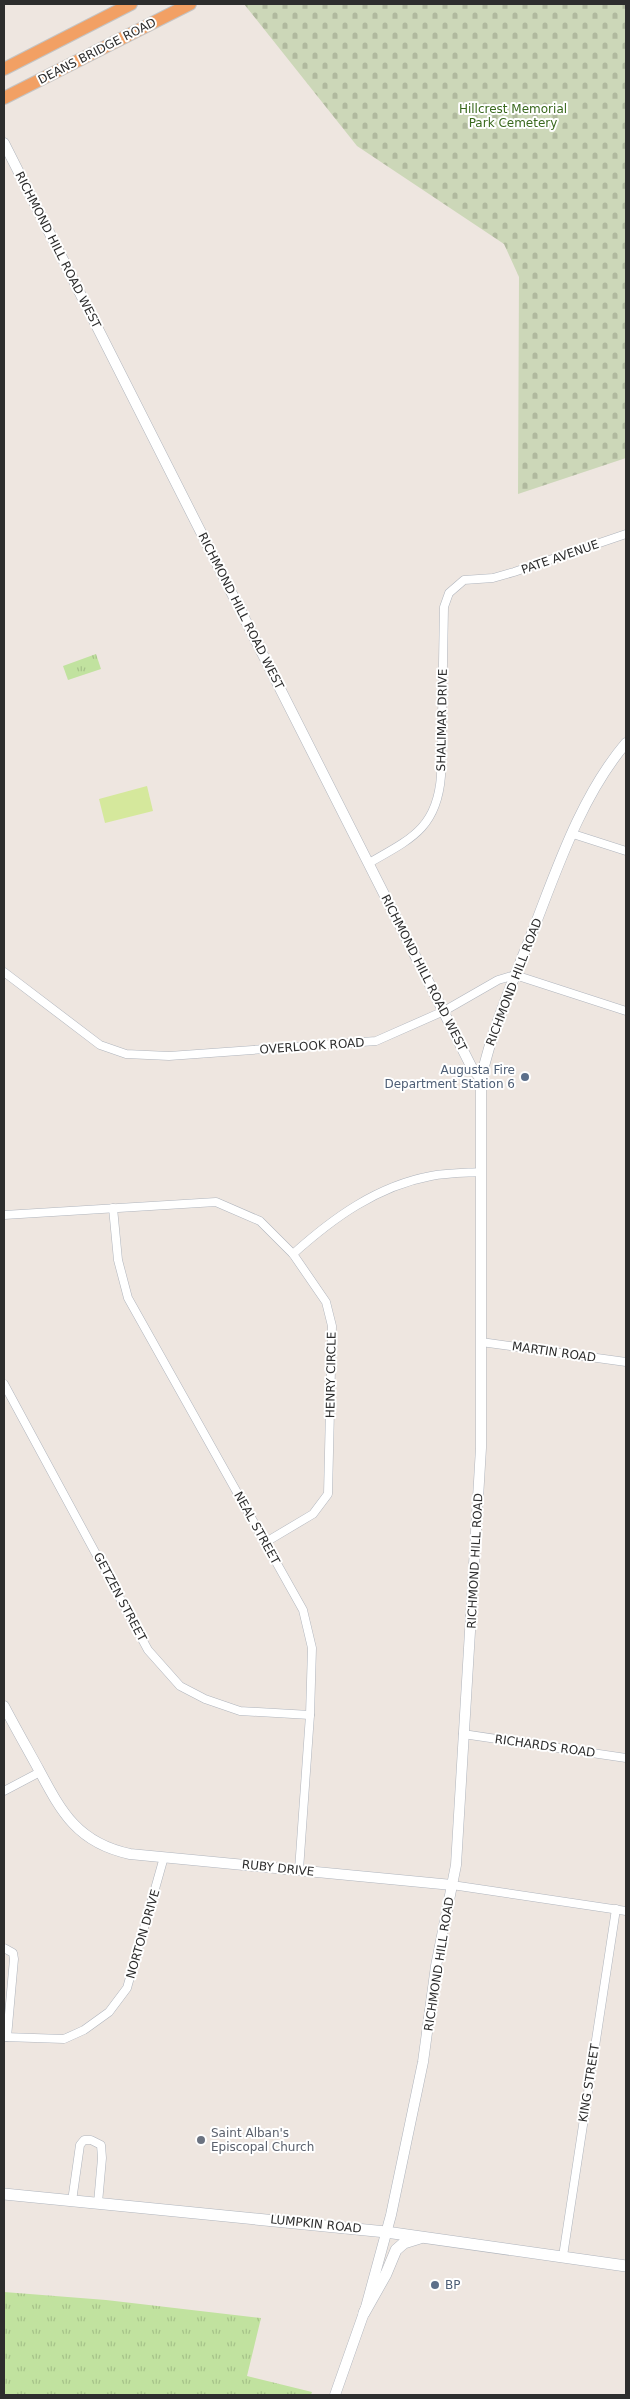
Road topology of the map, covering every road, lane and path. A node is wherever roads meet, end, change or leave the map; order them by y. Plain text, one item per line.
1 (131, 4) edge
2 (190, 4) edge
3 (4, 68) edge
4 (4, 98) edge
5 (4, 143) edge
6 (626, 534) edge
7 (493, 578) joint
8 (626, 743) edge
9 (573, 834) junction
10 (626, 851) edge
11 (369, 863) junction
12 (4, 972) edge
13 (515, 975) junction
14 (444, 1011) junction
15 (626, 1011) edge
16 (480, 1079) junction
17 (481, 1172) junction
18 (113, 1208) junction
19 (4, 1215) edge
20 (293, 1254) junction
21 (482, 1342) junction
22 (626, 1362) edge
23 (4, 1384) edge
24 (266, 1542) junction
25 (4, 1706) edge
26 (310, 1715) junction
27 (463, 1734) junction
28 (626, 1758) edge
29 (40, 1772) junction
30 (4, 1791) edge
31 (164, 1857) junction
32 (299, 1870) junction
33 (452, 1885) junction
34 (616, 1910) junction
35 (626, 1911) edge
36 (4, 1948) edge
37 (5, 2037) edge
38 (4, 2194) edge
39 (72, 2201) junction
40 (98, 2203) junction
41 (386, 2232) junction
42 (424, 2237) junction
43 (563, 2256) junction
44 (626, 2266) edge
45 (364, 2314) junction
46 (334, 2395) edge

1 - 3 highway
2 - 4 highway, DEANS BRIDGE ROAD
5 - 11 street, RICHMOND HILL ROAD WEST
6 - 7 street, PATE AVENUE
7 - 11 street, SHALIMAR DRIVE
8 - 9 street, RICHMOND HILL ROAD
9 - 10 street
9 - 13 street, RICHMOND HILL ROAD
11 - 14 street, RICHMOND HILL ROAD WEST
12 - 14 street, OVERLOOK ROAD
13 - 14 street, OVERLOOK ROAD
13 - 15 street
13 - 16 street, RICHMOND HILL ROAD
14 - 16 street, RICHMOND HILL ROAD WEST
16 - 17 street, RICHMOND HILL ROAD
17 - 20 street
17 - 21 street, RICHMOND HILL ROAD
18 - 19 street, HENRY CIRCLE
18 - 20 street, HENRY CIRCLE
18 - 24 street, NEAL STREET
20 - 24 street, HENRY CIRCLE
21 - 22 street, MARTIN ROAD
21 - 27 street, RICHMOND HILL ROAD
23 - 26 street, GETZEN STREET
24 - 26 street, NEAL STREET
25 - 29 street, RUBY DRIVE
26 - 32 street, NEAL STREET
27 - 28 street, RICHARDS ROAD
27 - 33 street, RICHMOND HILL ROAD
29 - 30 street
29 - 31 street, RUBY DRIVE
31 - 32 street, RUBY DRIVE
31 - 37 street, NORTON DRIVE
32 - 33 street, RUBY DRIVE
33 - 34 street, RUBY DRIVE
33 - 41 street, RICHMOND HILL ROAD
34 - 35 street, RUBY DRIVE
34 - 43 street, KING STREET
36 - 37 street
38 - 39 main road, LUMPKIN ROAD
39 - 40 main road, LUMPKIN ROAD
39 - 40 street
40 - 41 main road, LUMPKIN ROAD
41 - 42 main road, LUMPKIN ROAD
41 - 45 street, RICHMOND HILL ROAD
42 - 43 main road, LUMPKIN ROAD
42 - 45 main road
43 - 44 main road, LUMPKIN ROAD
45 - 46 street, RICHMOND HILL ROAD

